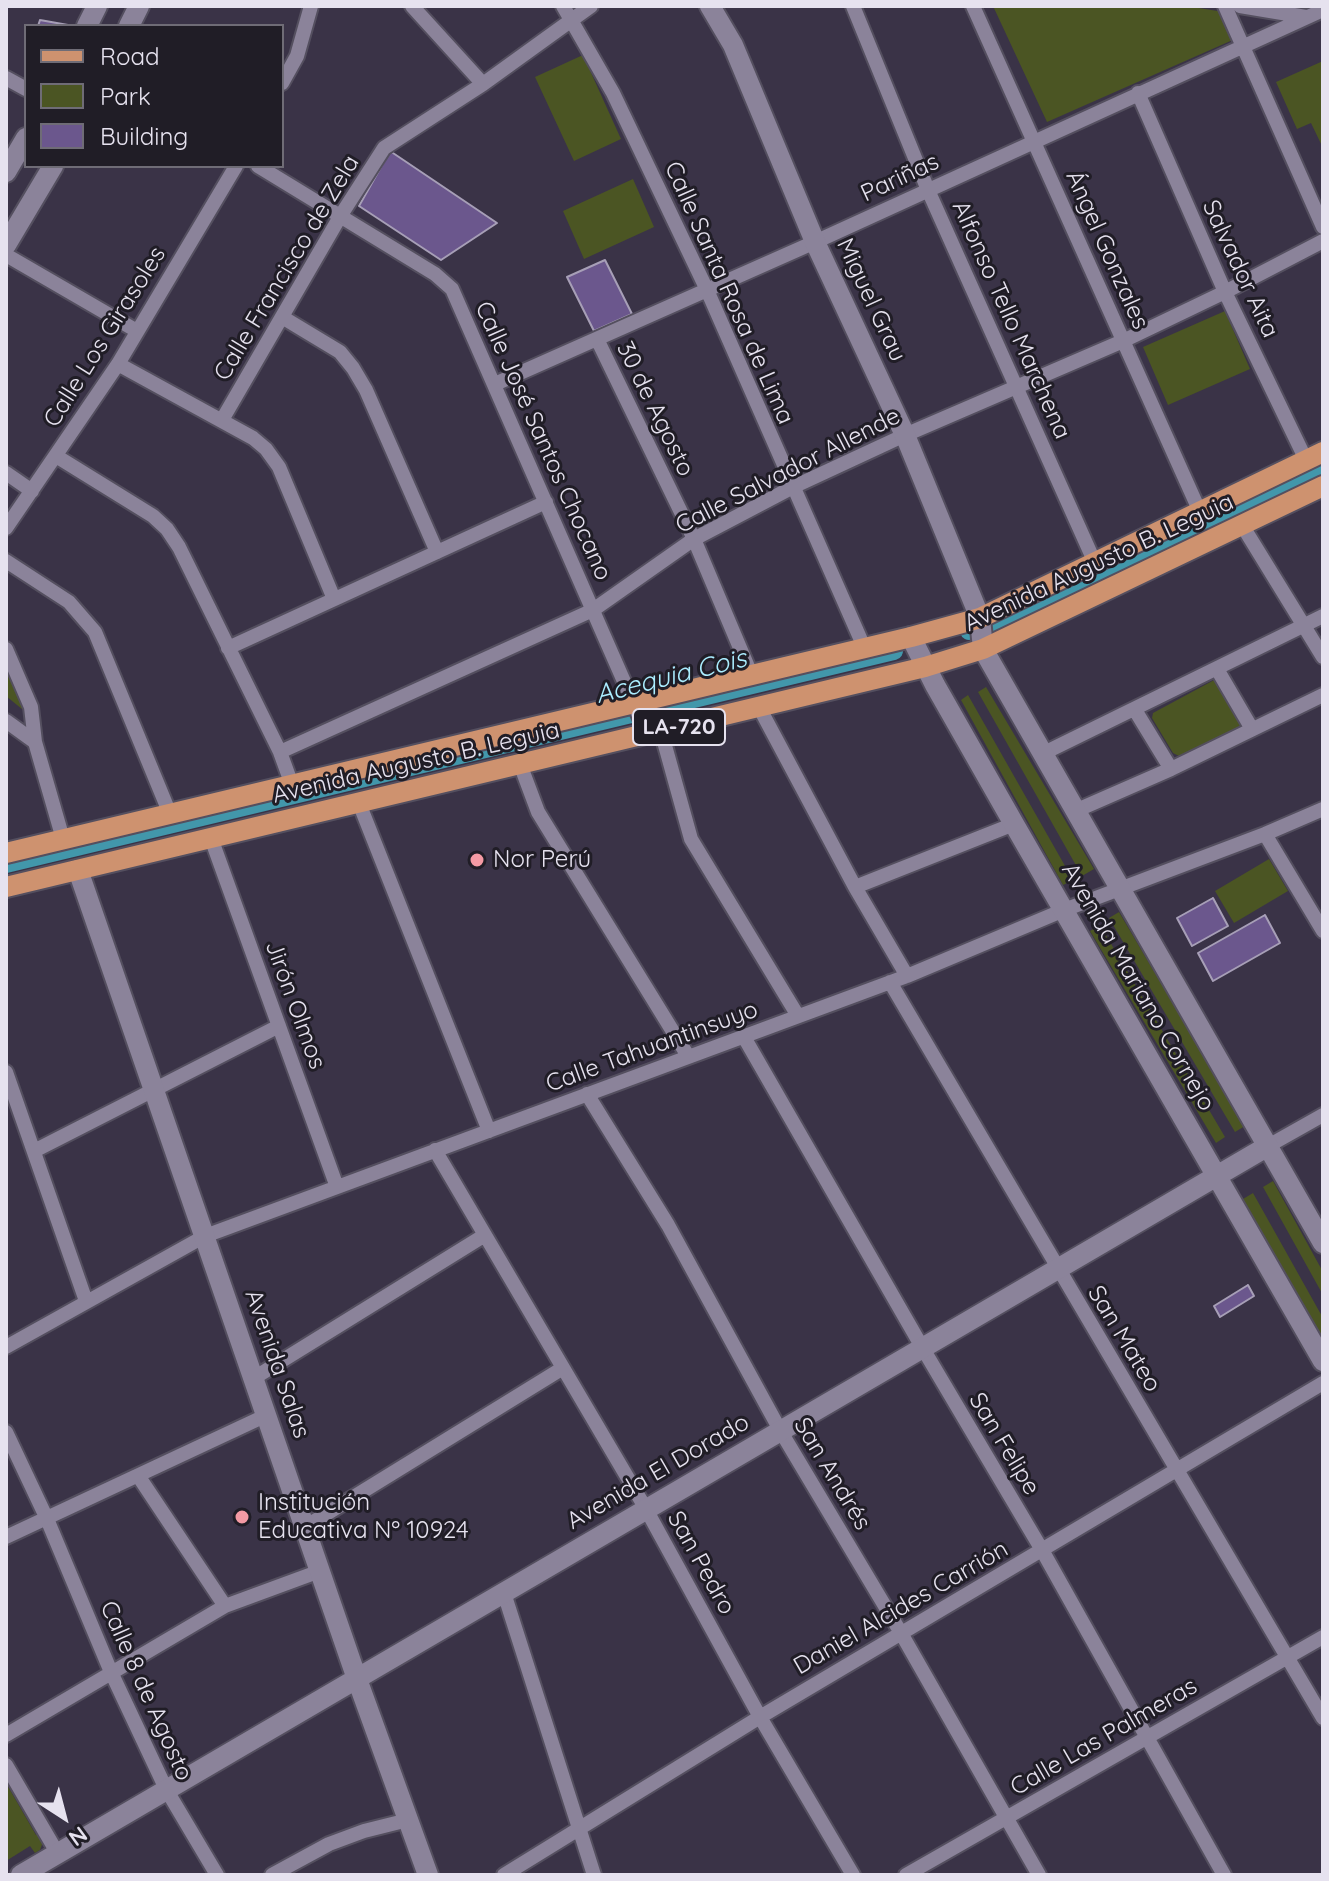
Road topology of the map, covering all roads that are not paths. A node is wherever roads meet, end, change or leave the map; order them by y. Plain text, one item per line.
1 (97, 6) edge
2 (139, 6) edge
3 (311, 6) edge
4 (412, 6) edge
5 (563, 6) edge
6 (591, 6) edge
7 (710, 6) edge
8 (853, 6) edge
9 (973, 6) edge
10 (1225, 6) edge
11 (1240, 6) edge
12 (1323, 10) edge
13 (1308, 17) junction
14 (572, 19) junction
15 (88, 24) edge
16 (130, 24) edge
17 (1242, 47) junction
18 (6, 78) edge
19 (284, 79) edge
20 (483, 84) junction
21 (24, 88) edge
22 (1138, 93) junction
23 (1034, 140) junction
24 (24, 141) edge
25 (52, 168) edge
26 (235, 168) edge
27 (261, 168) edge
28 (6, 172) edge
29 (928, 190) junction
30 (341, 215) junction
31 (1323, 227) edge
32 (1323, 241) edge
33 (815, 242) junction
34 (6, 245) edge
35 (6, 255) edge
36 (707, 290) junction
37 (1225, 292) junction
38 (282, 317) junction
39 (137, 331) junction
40 (597, 339) junction
41 (1123, 341) junction
42 (118, 364) junction
43 (495, 384) junction
44 (1017, 387) junction
45 (222, 420) junction
46 (905, 435) junction
47 (56, 456) junction
48 (1315, 456) edge
49 (6, 473) edge
50 (1323, 486) edge
51 (793, 487) junction
52 (32, 491) junction
53 (546, 502) junction
54 (1200, 512) junction
55 (1242, 525) junction
56 (6, 528) edge
57 (694, 539) junction
58 (437, 552) junction
59 (6, 561) edge
60 (1095, 563) junction
61 (334, 599) junction
62 (593, 610) junction
63 (1323, 616) edge
64 (980, 618) junction
65 (1304, 625) junction
66 (911, 637) junction
67 (864, 647) junction
68 (228, 648) junction
69 (6, 649) edge
70 (983, 649) junction
71 (1323, 657) edge
72 (925, 667) junction
73 (1217, 669) junction
74 (751, 674) junction
75 (1323, 695) edge
76 (634, 703) junction
77 (759, 707) junction
78 (1135, 710) junction
79 (6, 721) edge
80 (1252, 729) junction
81 (652, 733) junction
82 (35, 742) junction
83 (280, 752) junction
84 (1042, 754) junction
85 (520, 764) junction
86 (1171, 769) junction
87 (292, 785) junction
88 (359, 803) junction
89 (1323, 809) edge
90 (1075, 811) junction
91 (170, 814) junction
92 (1014, 824) junction
93 (1265, 834) junction
94 (211, 838) junction
95 (63, 839) junction
96 (6, 853) edge
97 (78, 870) junction
98 (6, 887) edge
99 (855, 887) junction
100 (1120, 889) junction
101 (1064, 910) junction
102 (1323, 931) edge
103 (907, 976) junction
104 (890, 982) junction
105 (798, 1016) junction
106 (279, 1026) junction
107 (744, 1037) junction
108 (688, 1056) junction
109 (6, 1072) edge
110 (154, 1090) junction
111 (587, 1094) junction
112 (11, 1103) edge
113 (1323, 1115) edge
114 (489, 1131) junction
115 (1268, 1146) junction
116 (435, 1150) junction
117 (34, 1151) junction
118 (1215, 1176) junction
119 (337, 1187) junction
120 (485, 1235) junction
121 (205, 1236) junction
122 (1323, 1243) edge
123 (1056, 1268) junction
124 (86, 1301) junction
125 (6, 1347) edge
126 (922, 1347) junction
127 (1323, 1361) edge
128 (563, 1368) junction
129 (254, 1378) junction
130 (1323, 1383) edge
131 (267, 1415) junction
132 (780, 1430) junction
133 (6, 1432) edge
134 (1177, 1471) junction
135 (139, 1477) junction
136 (646, 1509) junction
137 (47, 1519) junction
138 (305, 1527) junction
139 (6, 1537) edge
140 (1042, 1550) junction
141 (320, 1571) junction
142 (504, 1593) junction
143 (225, 1606) junction
144 (901, 1633) junction
145 (1323, 1637) edge
146 (1288, 1657) junction
147 (111, 1672) junction
148 (357, 1679) junction
149 (760, 1717) junction
150 (1323, 1718) edge
151 (6, 1735) edge
152 (1147, 1737) junction
153 (6, 1765) edge
154 (166, 1789) junction
155 (1007, 1818) junction
156 (408, 1820) junction
157 (579, 1830) junction
158 (58, 1854) junction
159 (21, 1875) edge
160 (217, 1875) edge
161 (272, 1875) edge
162 (428, 1875) edge
163 (504, 1875) edge
164 (594, 1875) edge
165 (853, 1875) edge
166 (906, 1875) edge
167 (1039, 1875) edge
168 (1224, 1875) edge

1 - 15 street
2 - 16 street
3 - 19 street
4 - 20 street
5 - 14 street, Calle Santa Rosa de Lima
6 - 14 street, Calle Francisco de Zela
7 - 33 street, Miguel Grau
8 - 29 street, Alfonso Tello Marchena
9 - 23 street, Ángel Gonzales
10 - 17 street
11 - 13 street
12 - 13 street, Pariñas
13 - 17 street, Pariñas
14 - 20 street, Calle Francisco de Zela
14 - 36 street, Calle Santa Rosa de Lima
17 - 22 street, Pariñas
17 - 31 street
18 - 21 street
20 - 30 street, Calle Francisco de Zela
22 - 23 street, Pariñas
22 - 37 street, Salvador Aita
23 - 29 street, Pariñas
23 - 41 street, Ángel Gonzales
24 - 28 street
25 - 34 street
26 - 39 street, Calle Los Girasoles
27 - 30 street, Calle José Santos Chocano
29 - 33 street, Pariñas
29 - 44 street, Alfonso Tello Marchena
30 - 38 street, Calle Francisco de Zela
30 - 43 street, Calle José Santos Chocano
32 - 37 street, Calle Salvador Allende
33 - 36 street, Pariñas
33 - 46 street, Miguel Grau
35 - 39 street
36 - 40 street, Pariñas
36 - 51 street, Calle Santa Rosa de Lima
37 - 41 street, Calle Salvador Allende
37 - 48 street, Salvador Aita
38 - 45 street, Calle Francisco de Zela
38 - 58 street
39 - 42 street, Calle Los Girasoles
40 - 43 street, Pariñas
40 - 57 street, 30 de Agosto
41 - 44 street, Calle Salvador Allende
41 - 54 street, Ángel Gonzales
42 - 45 street
42 - 47 street, Calle Los Girasoles
43 - 53 street, Calle José Santos Chocano
44 - 46 street, Calle Salvador Allende
44 - 60 street, Alfonso Tello Marchena
45 - 61 street
46 - 51 street, Calle Salvador Allende
46 - 64 street, Miguel Grau
47 - 52 street, Calle Los Girasoles
47 - 68 street
48 - 54 main road, Avenida Augusto B. Leguia / LA-720
49 - 52 street
50 - 55 main road, Avenida Augusto B. Leguia / LA-720
51 - 57 street, Calle Salvador Allende
51 - 67 street, Calle Santa Rosa de Lima
52 - 56 street, Calle Los Girasoles
53 - 58 street
53 - 62 street, Calle José Santos Chocano
54 - 60 main road, Avenida Augusto B. Leguia / LA-720
55 - 65 street
55 - 70 main road, Avenida Augusto B. Leguia / LA-720
57 - 62 street, Calle Salvador Allende
57 - 74 street, 30 de Agosto
58 - 61 street
59 - 91 street
60 - 64 main road, Avenida Augusto B. Leguia / LA-720
61 - 68 street
62 - 76 street, Calle José Santos Chocano
62 - 83 street, Calle Salvador Allende
63 - 65 street
64 - 66 main road, Avenida Augusto B. Leguia / LA-720
64 - 70 street, Avenida Mariano Cornejo
65 - 71 street
65 - 73 street
66 - 67 main road, Avenida Augusto B. Leguia / LA-720
66 - 72 street, Avenida Mariano Cornejo
67 - 74 main road, Avenida Augusto B. Leguia / LA-720
68 - 83 street
69 - 82 street
70 - 72 main road, Avenida Augusto B. Leguia / LA-720
70 - 84 street, Avenida Mariano Cornejo
72 - 77 main road, Avenida Augusto B. Leguia / LA-720
72 - 92 street, Avenida Mariano Cornejo
73 - 78 street
73 - 80 street
74 - 76 main road, Avenida Augusto B. Leguia / LA-720
75 - 80 street
76 - 81 street, Calle José Santos Chocano
76 - 87 main road, Avenida Augusto B. Leguia / LA-720
77 - 81 main road, Avenida Augusto B. Leguia / LA-720
77 - 99 street
78 - 84 street
78 - 86 street
79 - 82 street
80 - 86 street
81 - 85 main road, Avenida Augusto B. Leguia / LA-720
81 - 105 street
82 - 95 street
83 - 87 street
84 - 90 street, Avenida Mariano Cornejo
85 - 88 main road, Avenida Augusto B. Leguia / LA-720
85 - 108 street
86 - 90 street
87 - 91 main road, Avenida Augusto B. Leguia / LA-720
88 - 94 main road, Avenida Augusto B. Leguia / LA-720
88 - 114 street
89 - 93 street, Calle Tahuantinsuyo
90 - 100 street, Avenida Mariano Cornejo
91 - 95 main road, Avenida Augusto B. Leguia / LA-720
92 - 99 street
92 - 101 street, Avenida Mariano Cornejo
93 - 100 street, Calle Tahuantinsuyo
93 - 102 street
94 - 97 main road, Avenida Augusto B. Leguia / LA-720
94 - 106 street, Jirón Olmos
95 - 96 main road, Avenida Augusto B. Leguia / LA-720
97 - 98 main road, Avenida Augusto B. Leguia / LA-720
97 - 110 street, Avenida Salas
99 - 103 street
100 - 101 street, Calle Tahuantinsuyo
100 - 115 street, Avenida Mariano Cornejo
101 - 103 street, Calle Tahuantinsuyo
101 - 118 street, Avenida Mariano Cornejo
103 - 104 street, Calle Tahuantinsuyo
104 - 105 street, Calle Tahuantinsuyo
104 - 123 street, San Mateo
105 - 107 street, Calle Tahuantinsuyo
106 - 110 street
106 - 119 street, Jirón Olmos
107 - 108 street, Calle Tahuantinsuyo
107 - 126 street, San Felipe
108 - 111 street, Calle Tahuantinsuyo
109 - 112 street
110 - 117 street
110 - 121 street, Avenida Salas
111 - 114 street, Calle Tahuantinsuyo
111 - 132 street, San Andrés
112 - 117 street
113 - 115 street, Avenida El Dorado
114 - 116 street, Calle Tahuantinsuyo
115 - 118 street, Avenida El Dorado
115 - 122 street, Avenida Mariano Cornejo
116 - 119 street, Calle Tahuantinsuyo
116 - 120 street, San Pedro
117 - 124 street
118 - 123 street, Avenida El Dorado
118 - 127 street, Avenida Mariano Cornejo
119 - 121 street, Calle Tahuantinsuyo
120 - 128 street, San Pedro
120 - 129 street
121 - 124 street, Calle Tahuantinsuyo
121 - 129 street, Avenida Salas
123 - 126 street, Avenida El Dorado
123 - 134 street, San Mateo
124 - 125 street, Calle Tahuantinsuyo
126 - 132 street, Avenida El Dorado
126 - 140 street, San Felipe
128 - 136 street, San Pedro
128 - 138 street
129 - 131 street, Avenida Salas
130 - 134 street, Daniel Alcides Carrión
131 - 135 street
131 - 138 street, Avenida Salas
132 - 136 street, Avenida El Dorado
132 - 144 street, San Andrés
133 - 137 street, Calle 8 de Agosto
134 - 140 street, Daniel Alcides Carrión
134 - 146 street, San Mateo
135 - 137 street
135 - 143 street
136 - 142 street, Avenida El Dorado
136 - 149 street, San Pedro
137 - 139 street
137 - 147 street, Calle 8 de Agosto
138 - 141 street, Avenida Salas
140 - 144 street, Daniel Alcides Carrión
140 - 152 street, San Felipe
141 - 143 street
141 - 148 street, Avenida Salas
142 - 148 street, Avenida El Dorado
142 - 157 street
143 - 147 street
144 - 149 street, Daniel Alcides Carrión
144 - 155 street, San Andrés
145 - 146 street, Calle Las Palmeras
146 - 150 street, San Mateo
146 - 152 street, Calle Las Palmeras
147 - 151 street
147 - 154 street, Calle 8 de Agosto
148 - 154 street, Avenida El Dorado
148 - 156 street, Avenida Salas
149 - 157 street, Daniel Alcides Carrión
149 - 165 street, San Pedro
152 - 155 street, Calle Las Palmeras
152 - 168 street, San Felipe
153 - 158 street
154 - 158 street, Avenida El Dorado
154 - 160 street, Calle 8 de Agosto
155 - 166 street, Calle Las Palmeras
155 - 167 street, San Andrés
156 - 161 street
156 - 162 street, Avenida Salas
157 - 163 street, Daniel Alcides Carrión
157 - 164 street
158 - 159 street, Avenida El Dorado

